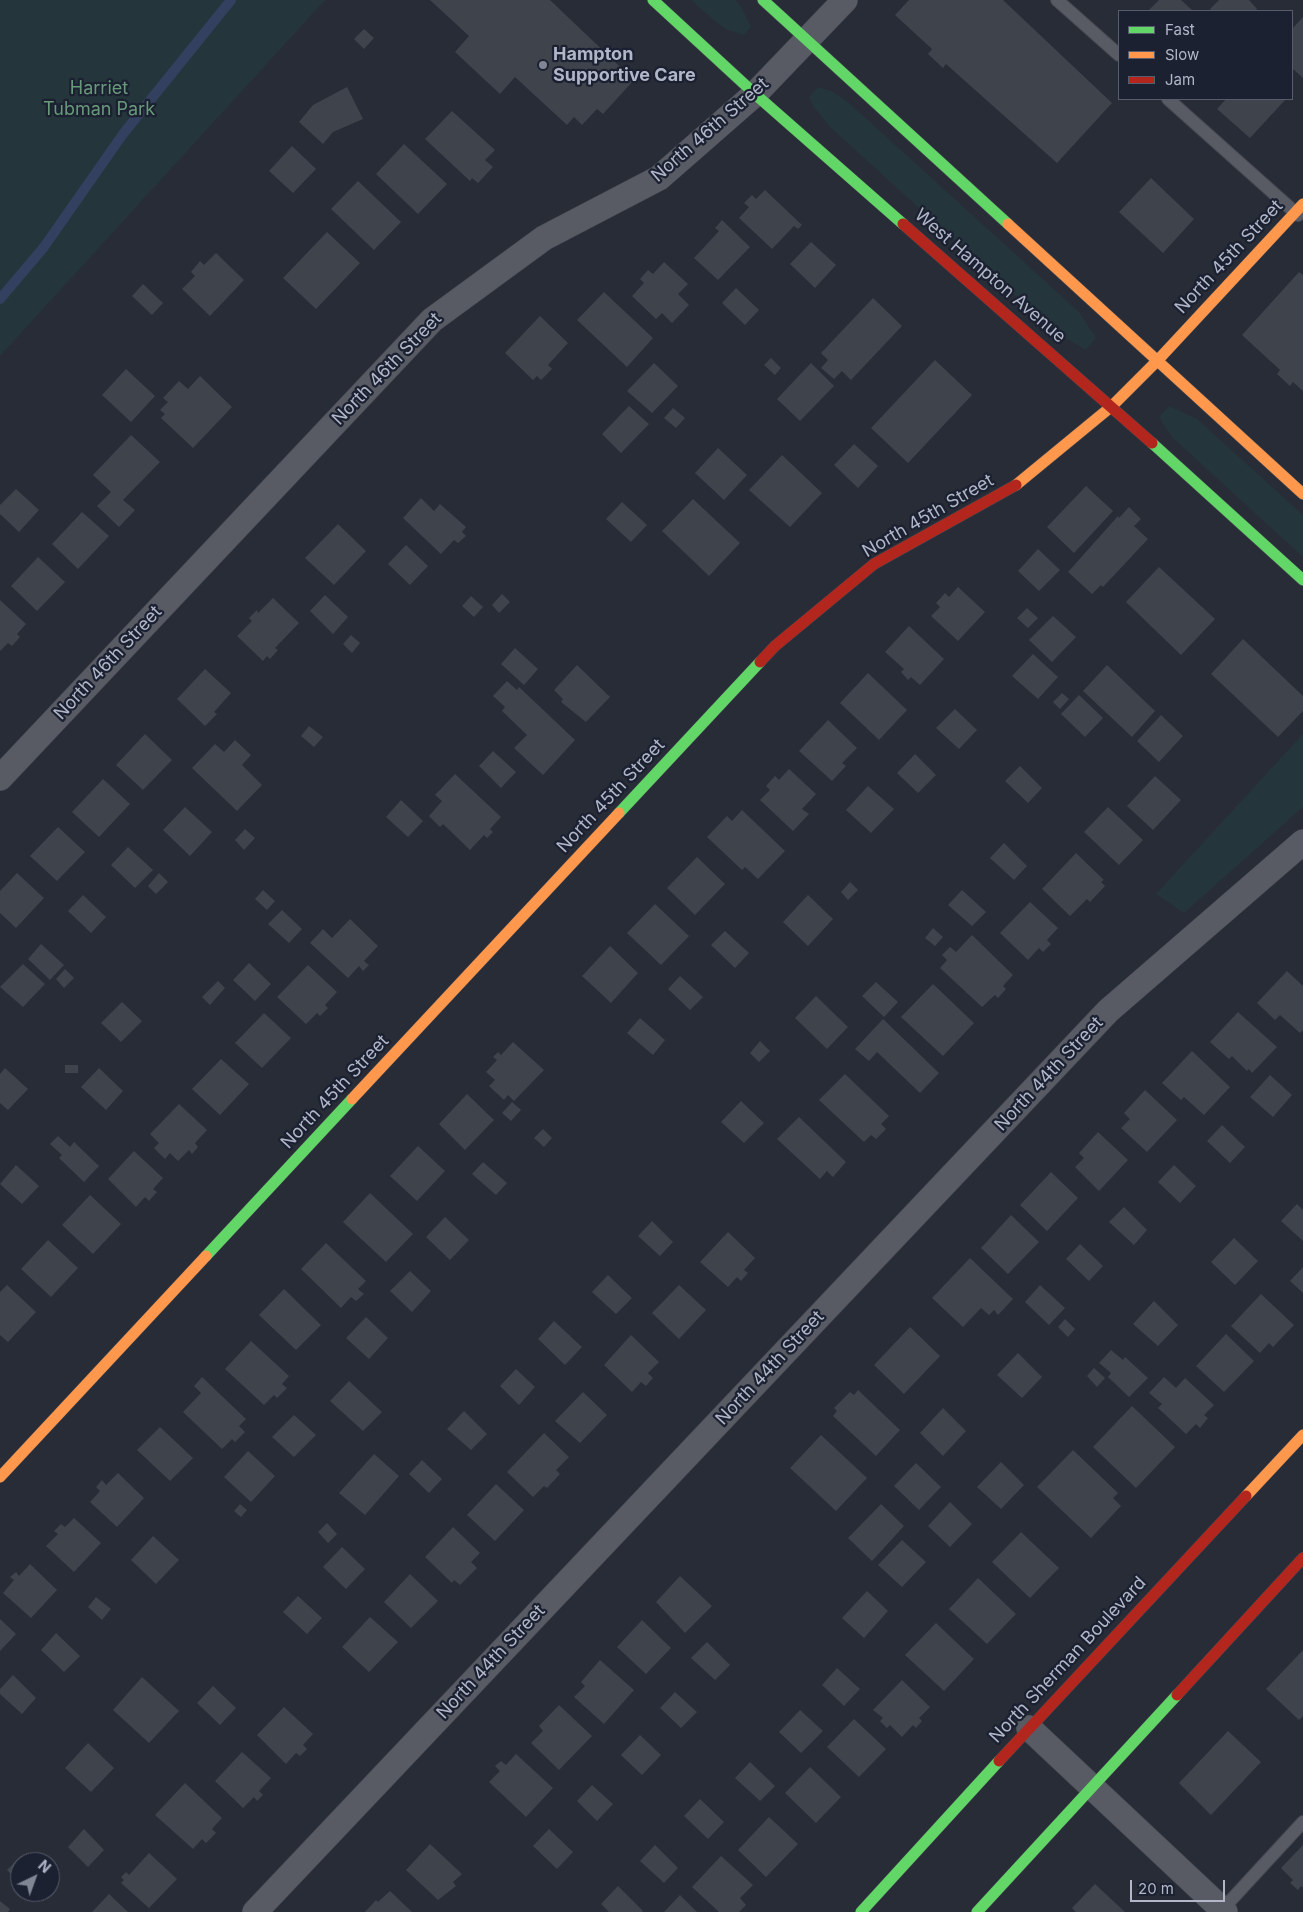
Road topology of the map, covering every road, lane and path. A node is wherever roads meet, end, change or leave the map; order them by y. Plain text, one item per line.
1 (653, 0) edge
2 (763, 0) edge
3 (845, 0) edge
4 (1057, 0) edge
5 (808, 40) junction
6 (1118, 54) edge
7 (755, 94) junction
8 (1169, 100) edge
9 (1300, 212) edge
10 (1158, 360) junction
11 (1112, 406) junction
12 (1303, 494) edge
13 (1303, 580) edge
14 (0, 778) edge
15 (1303, 842) edge
16 (1303, 1435) edge
17 (0, 1476) edge
18 (1303, 1558) edge
19 (1029, 1728) junction
20 (1094, 1787) junction
21 (1303, 1822) edge
22 (1222, 1911) edge
23 (255, 1912) edge
24 (861, 1912) edge
25 (977, 1912) edge

1 - 7 main road, West Hampton Avenue
2 - 5 main road
3 - 5 street, North 46th Street
4 - 6 lane
5 - 7 street, North 46th Street
5 - 10 main road
7 - 11 main road, West Hampton Avenue
7 - 14 street, North 46th Street
8 - 9 lane
9 - 10 main road, North 45th Street
10 - 11 main road, North 45th Street
10 - 12 main road
11 - 13 main road, West Hampton Avenue
11 - 17 main road, North 45th Street
15 - 23 street, North 44th Street
16 - 19 main road, North Sherman Boulevard
18 - 20 main road
19 - 20 street
19 - 24 main road, North Sherman Boulevard
20 - 22 street
20 - 25 main road
21 - 22 lane

